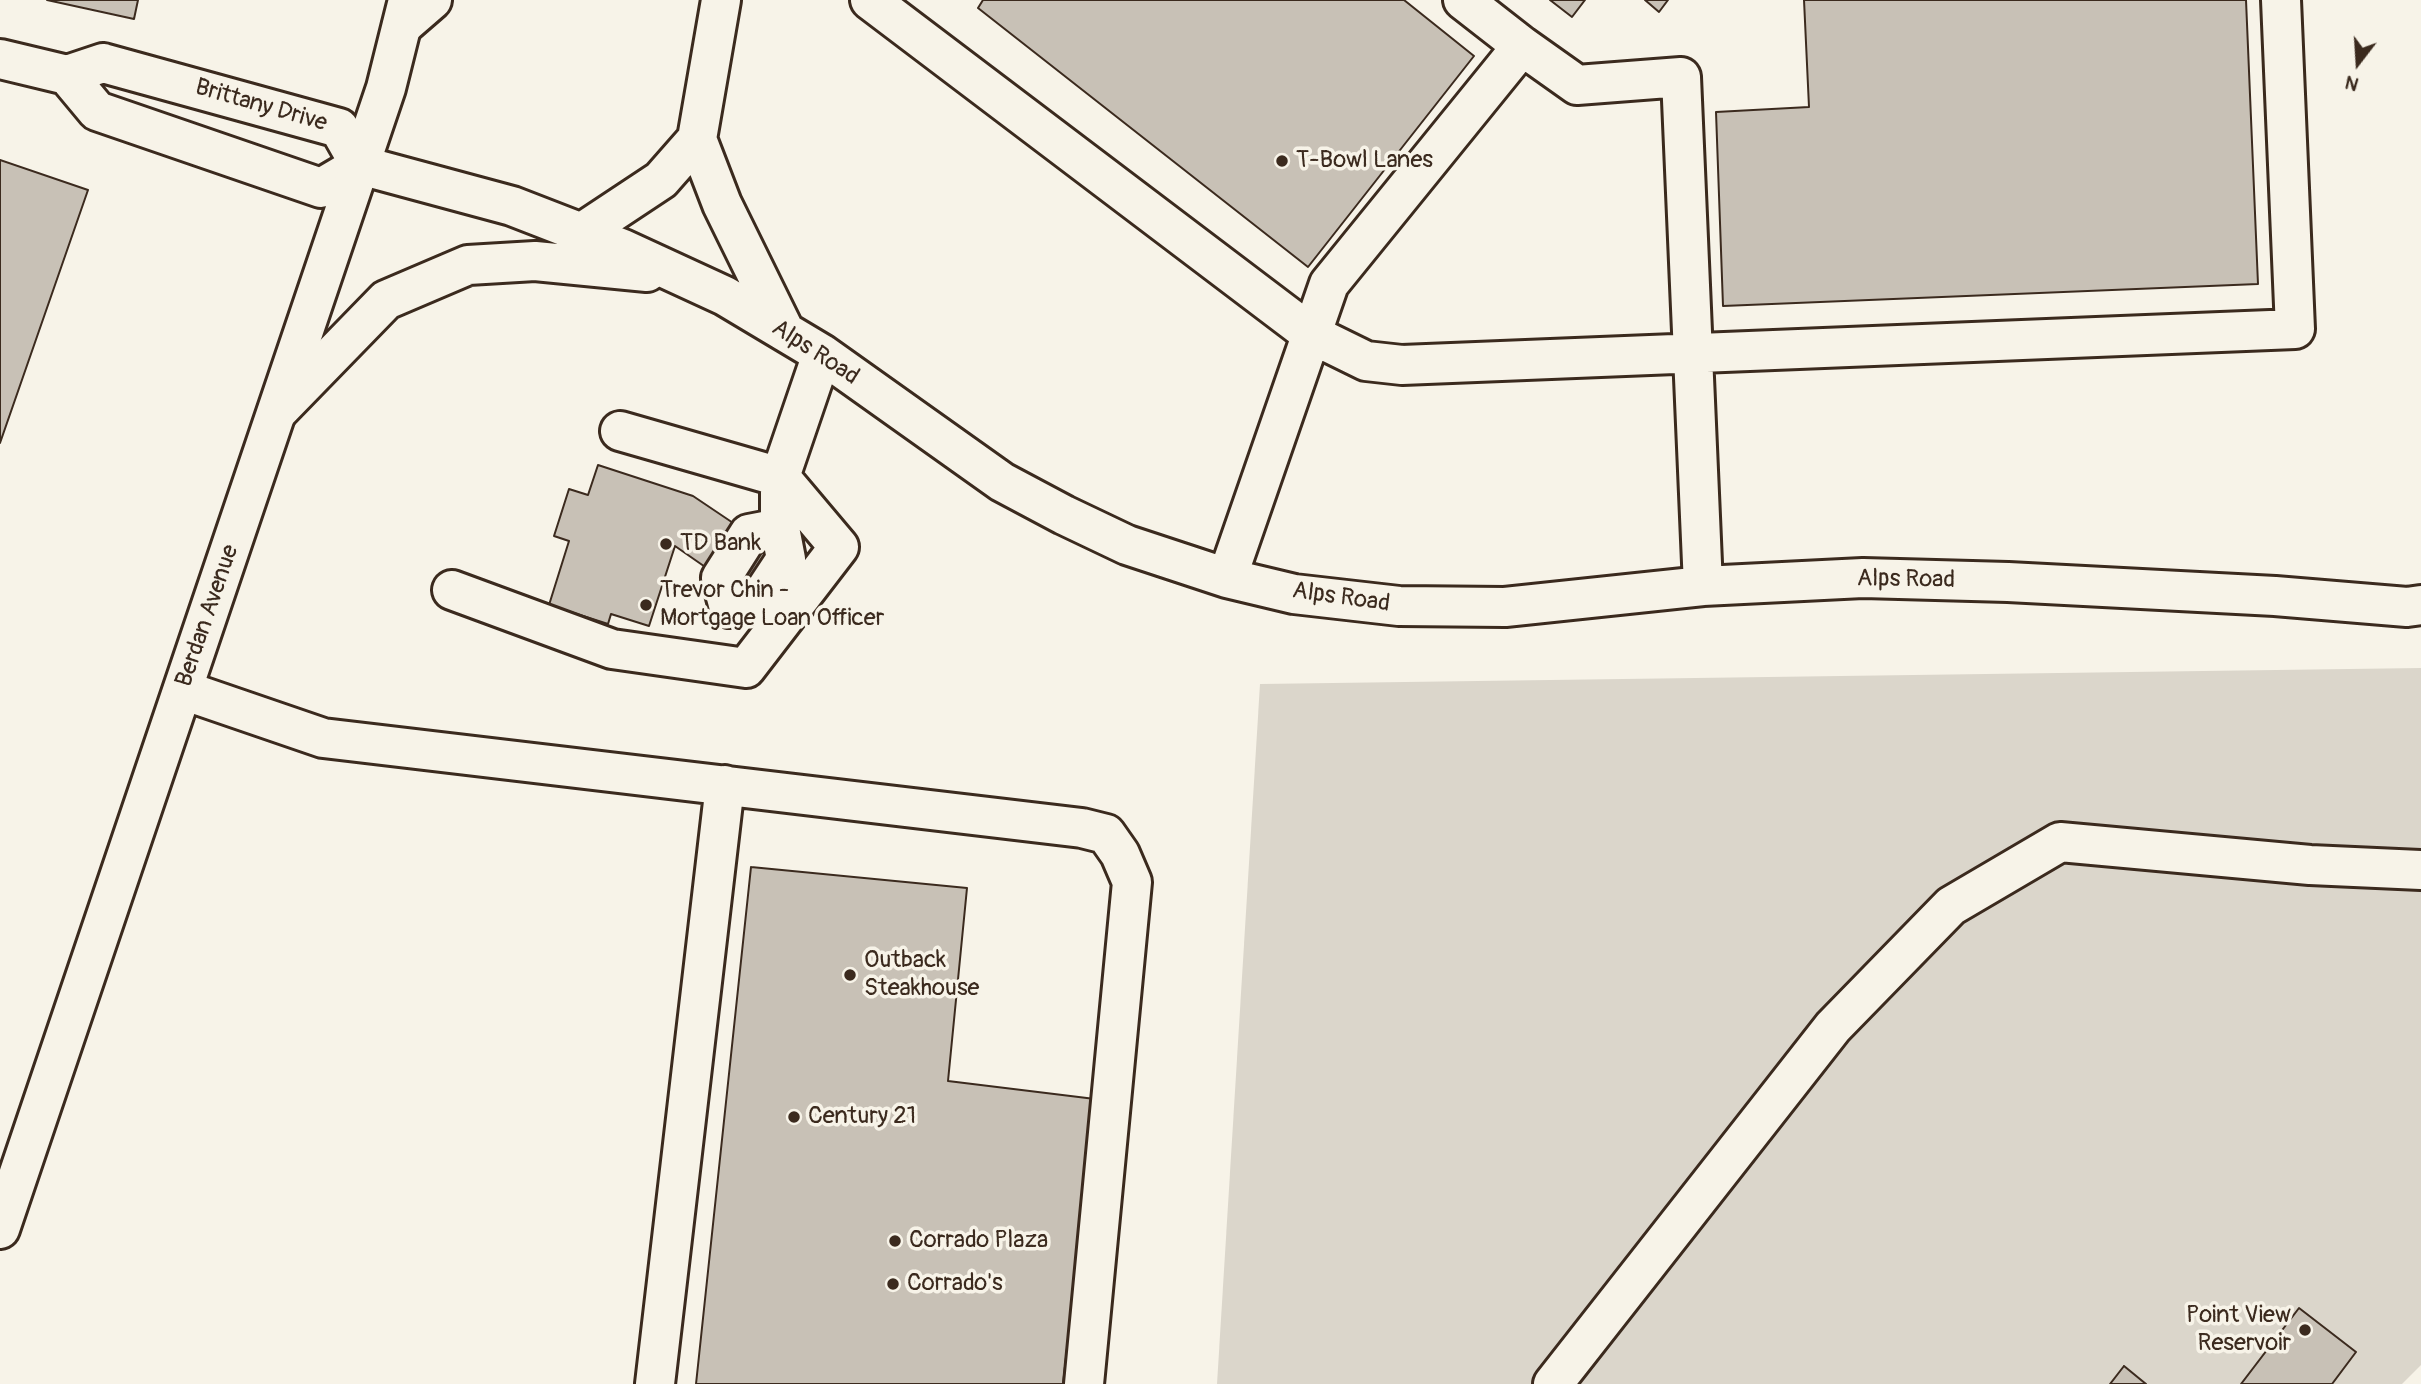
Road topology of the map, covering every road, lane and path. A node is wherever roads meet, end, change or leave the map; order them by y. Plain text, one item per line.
1 (432, 0) edge
2 (721, 0) edge
3 (1463, 0) edge
4 (2281, 0) edge
5 (892, 6) edge
6 (405, 13) edge
7 (1522, 46) junction
8 (0, 59) edge
9 (67, 75) junction
10 (698, 139) junction
11 (360, 165) junction
12 (581, 233) junction
13 (681, 276) junction
14 (785, 332) junction
15 (1311, 334) junction
16 (822, 354) junction
17 (1693, 354) junction
18 (277, 412) junction
19 (620, 431) dead end
20 (780, 477) junction
21 (1227, 578) junction
22 (1703, 586) junction
23 (452, 590) dead end
24 (2421, 605) edge
25 (690, 660) junction
26 (183, 690) junction
27 (725, 785) junction
28 (2421, 870) edge
29 (0, 1229) edge
30 (655, 1384) edge
31 (1084, 1384) edge
32 (1553, 1384) edge

1 - 6 street
2 - 10 street
3 - 7 street
4 - 17 street
5 - 15 street
6 - 11 street, Berdan Avenue
7 - 15 street
7 - 17 street
8 - 9 street
9 - 11 street, Brittany Drive
9 - 11 street
10 - 12 street
10 - 14 street
11 - 12 street, Alps Road
11 - 18 street, Berdan Avenue
12 - 13 street, Alps Road
13 - 14 street, Alps Road
13 - 18 street
14 - 16 street, Alps Road
15 - 17 street
15 - 21 street
16 - 20 street
16 - 21 street, Alps Road
17 - 22 street
18 - 26 street, Berdan Avenue
19 - 20 street
20 - 25 street
20 - 25 street
21 - 22 street, Alps Road
22 - 24 street, Alps Road
23 - 25 street
26 - 27 street
26 - 29 street, Berdan Avenue
27 - 30 street
27 - 31 street
28 - 32 street

